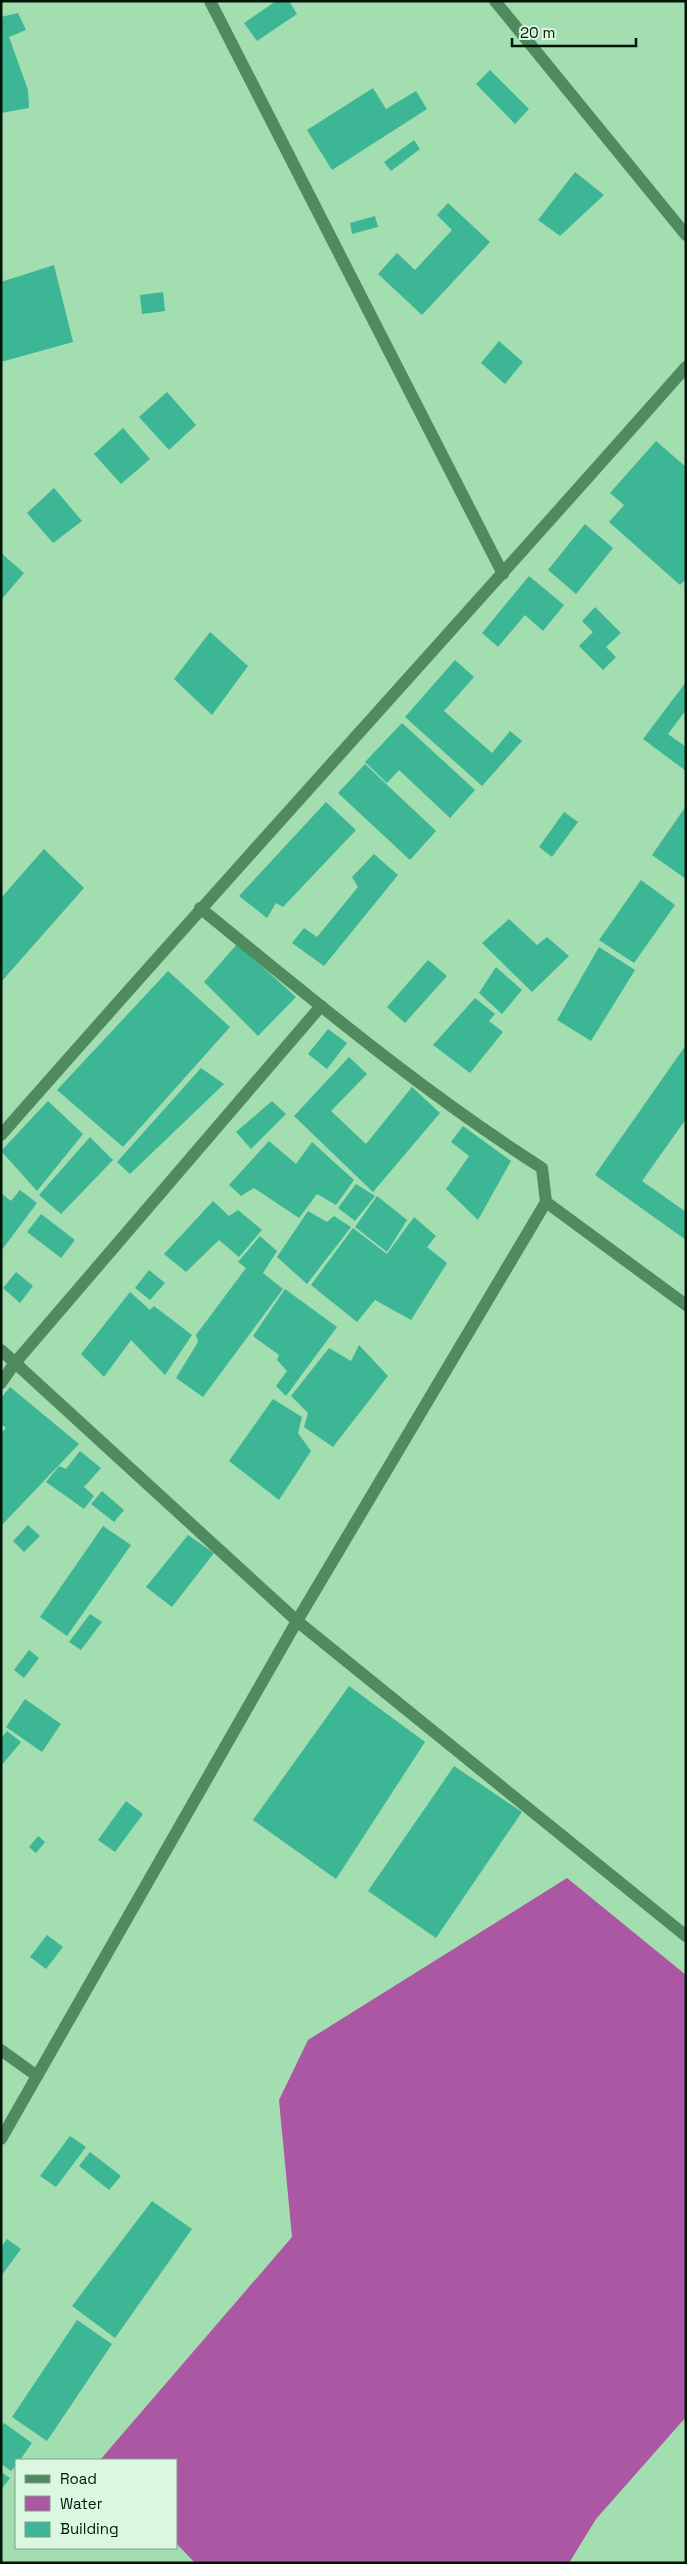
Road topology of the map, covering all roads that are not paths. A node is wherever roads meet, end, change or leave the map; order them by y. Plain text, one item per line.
1 (210, 1) edge
2 (495, 1) edge
3 (686, 235) edge
4 (686, 367) edge
5 (503, 574) junction
6 (200, 908) junction
7 (322, 1006) junction
8 (1, 1134) edge
9 (546, 1202) junction
10 (686, 1305) edge
11 (1, 1350) edge
12 (14, 1364) junction
13 (1, 1383) edge
14 (297, 1621) junction
15 (686, 1936) edge
16 (1, 2050) edge
17 (37, 2076) junction
18 (1, 2139) edge

1 - 5 street
2 - 3 street
4 - 5 street
5 - 6 street
6 - 7 street
6 - 8 street
7 - 9 street
7 - 12 street
9 - 10 street
9 - 14 street
11 - 12 street
12 - 13 street
12 - 14 street
14 - 15 street
14 - 17 street
16 - 17 street
17 - 18 street

